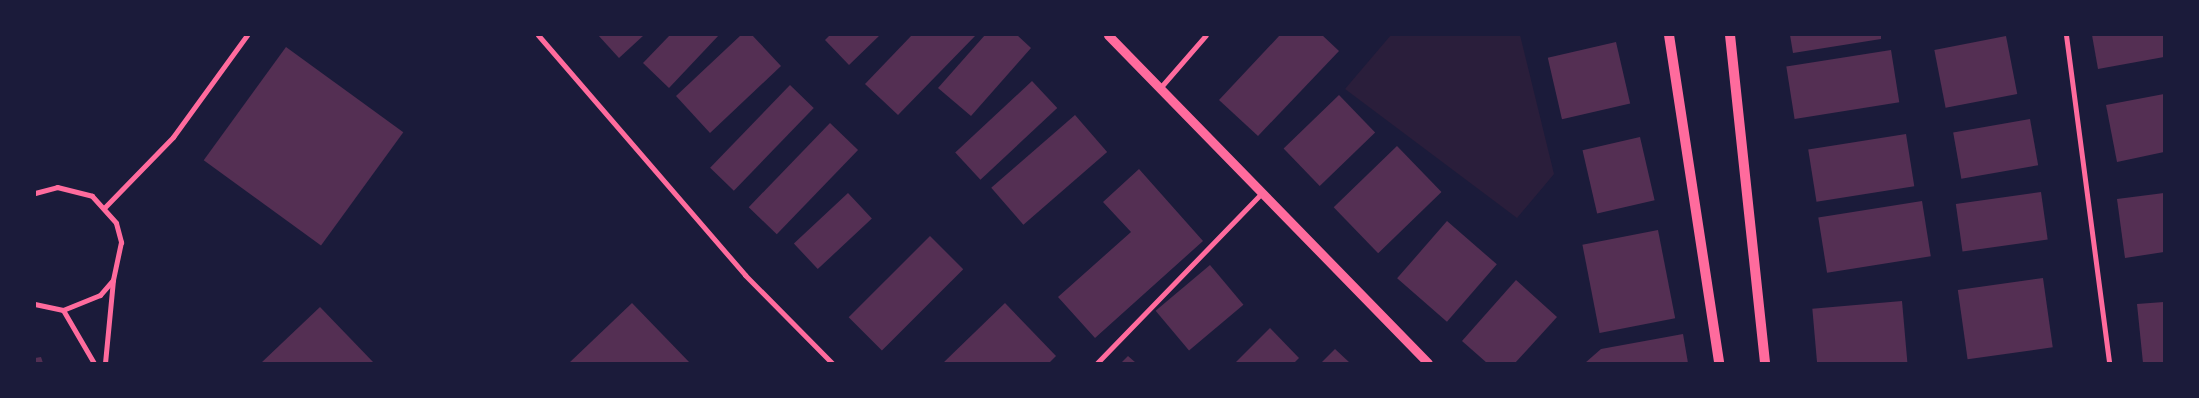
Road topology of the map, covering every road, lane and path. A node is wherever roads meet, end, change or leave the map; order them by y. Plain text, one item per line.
1 (247, 35) edge
2 (538, 35) edge
3 (1108, 35) edge
4 (1206, 35) edge
5 (1669, 35) edge
6 (1730, 35) edge
7 (2066, 35) edge
8 (1160, 88) junction
9 (35, 193) edge
10 (1260, 196) junction
11 (105, 207) junction
12 (113, 280) junction
13 (35, 304) edge
14 (63, 310) junction
15 (94, 363) edge
16 (105, 363) edge
17 (832, 363) edge
18 (1097, 363) edge
19 (1428, 363) edge
20 (1719, 363) edge
21 (1765, 363) edge
22 (2109, 363) edge

1 - 11 street
2 - 17 street
3 - 8 street
4 - 8 street
5 - 20 main road
6 - 21 main road
7 - 22 street
8 - 10 street
9 - 11 street
10 - 18 street
10 - 19 street
11 - 12 street
12 - 14 street
12 - 16 street
13 - 14 street
14 - 15 street

